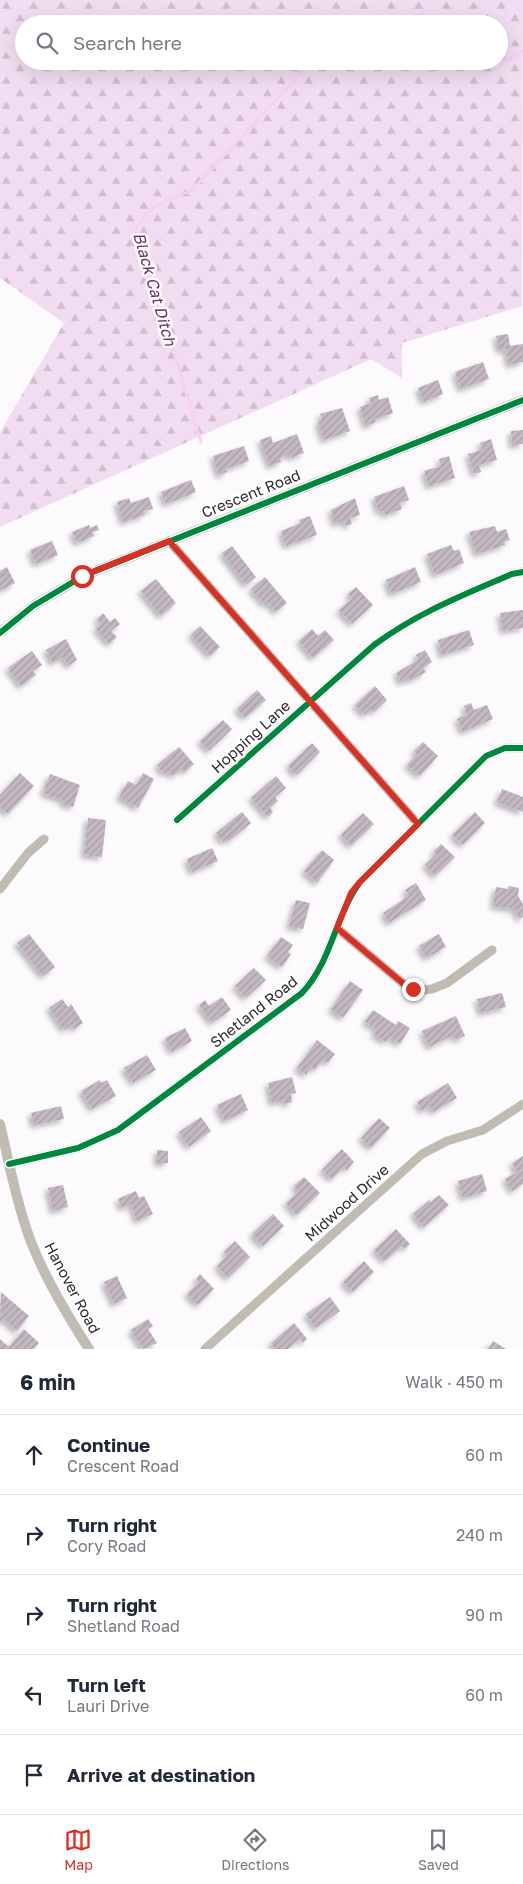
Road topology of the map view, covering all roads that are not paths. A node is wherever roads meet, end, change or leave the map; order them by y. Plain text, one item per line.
1 (523, 400) edge
2 (169, 541) junction
3 (523, 572) edge
4 (0, 632) edge
5 (311, 701) junction
6 (523, 748) edge
7 (177, 820) dead end
8 (418, 824) junction
9 (44, 839) dead end
10 (0, 889) edge
11 (337, 928) junction
12 (492, 950) dead end
13 (523, 1104) edge
14 (0, 1124) edge
15 (9, 1164) junction
16 (89, 1349) edge
17 (205, 1349) edge

1 - 2 street, Crescent Road
2 - 4 street, Crescent Road
2 - 5 street
3 - 5 street, Hopping Lane
5 - 7 street, Hopping Lane
5 - 8 street
6 - 8 street, Shetland Road
8 - 11 street, Shetland Road
9 - 10 street
11 - 12 street
11 - 15 street, Shetland Road
13 - 17 street, Midwood Drive
14 - 15 street, Hanover Road
15 - 16 street, Hanover Road

